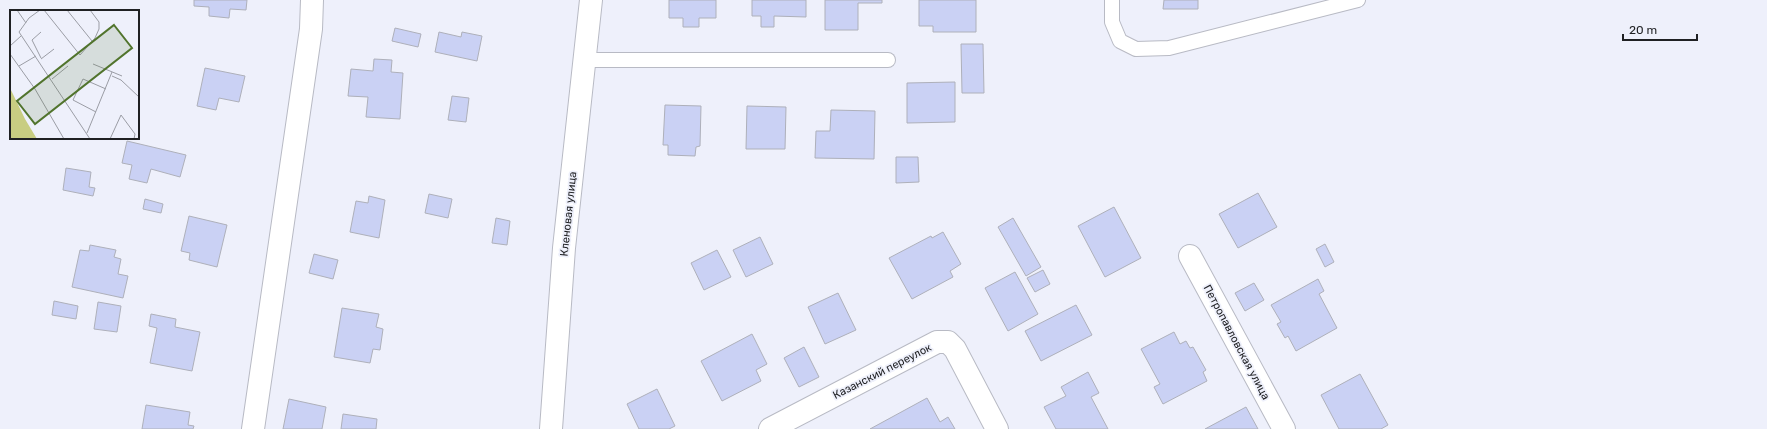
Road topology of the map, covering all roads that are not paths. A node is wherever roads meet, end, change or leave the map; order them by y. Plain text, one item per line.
1 (312, 0) edge
2 (591, 0) edge
3 (1112, 0) edge
4 (1358, 0) edge
5 (586, 60) junction
6 (888, 60) dead end
7 (1190, 256) dead end
8 (253, 429) edge
9 (551, 429) edge
10 (770, 429) edge
11 (997, 429) edge
12 (1284, 429) edge

1 - 8 street
2 - 5 street, Кленовая улица
3 - 4 lane
5 - 6 lane
5 - 9 street, Кленовая улица
7 - 12 street, Петропавловская улица
10 - 11 street, Казанский переулок

